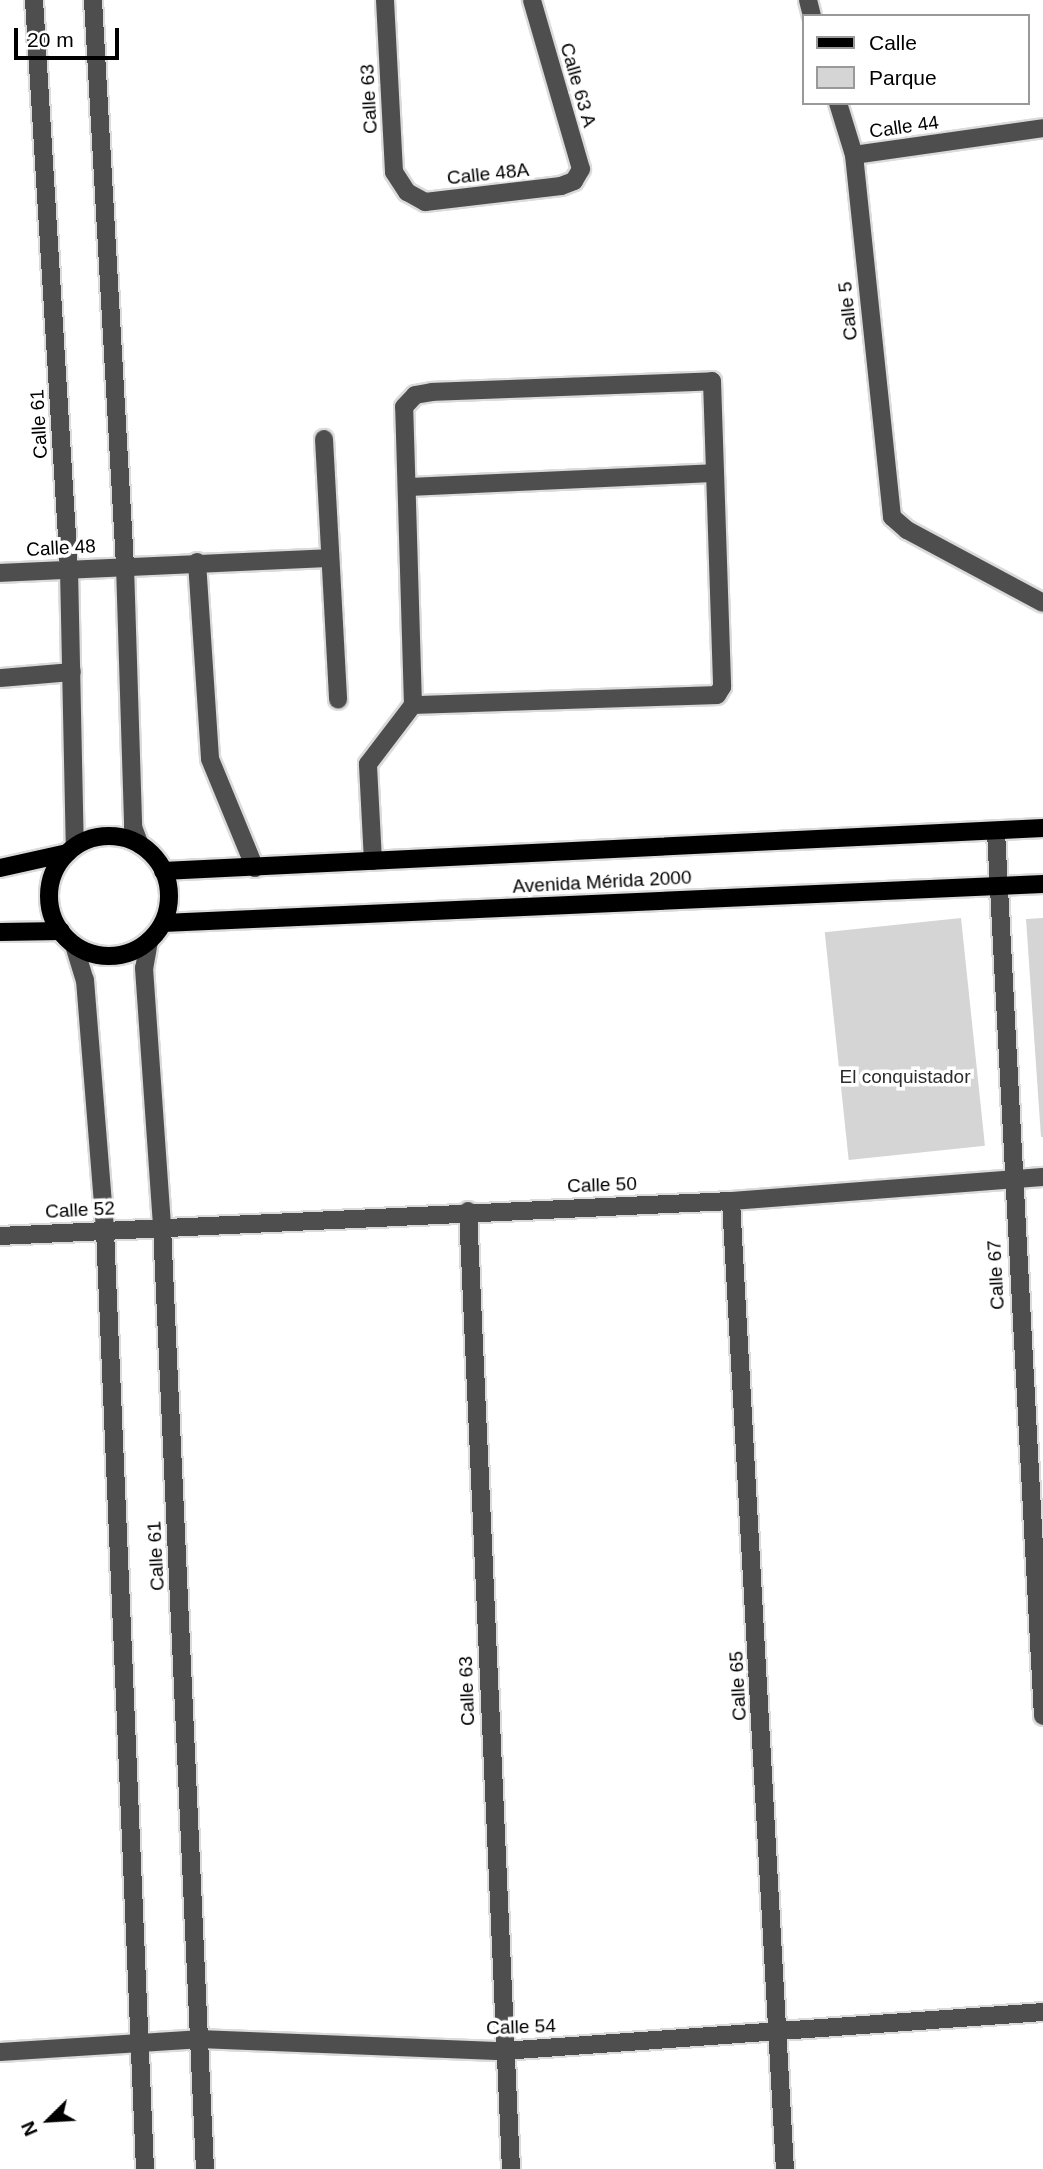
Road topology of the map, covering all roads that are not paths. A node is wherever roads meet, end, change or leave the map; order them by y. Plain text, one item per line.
1 (34, 0) edge
2 (93, 0) edge
3 (385, 0) edge
4 (532, 0) edge
5 (839, 105) edge
6 (1043, 128) edge
7 (854, 155) junction
8 (574, 181) joint
9 (407, 192) joint
10 (324, 439) dead end
11 (715, 473) junction
12 (407, 487) junction
13 (330, 558) junction
14 (197, 562) junction
15 (125, 566) junction
16 (69, 569) junction
17 (0, 573) edge
18 (1043, 603) edge
19 (72, 672) junction
20 (0, 678) edge
21 (338, 700) dead end
22 (413, 705) junction
23 (1043, 828) edge
24 (996, 832) junction
25 (140, 845) junction
26 (71, 850) junction
27 (373, 861) junction
28 (0, 868) edge
29 (255, 868) junction
30 (163, 871) junction
31 (1043, 884) edge
32 (997, 886) junction
33 (163, 923) junction
34 (61, 931) junction
35 (0, 932) edge
36 (149, 941) junction
37 (74, 944) junction
38 (1043, 1177) edge
39 (1012, 1179) junction
40 (731, 1201) junction
41 (468, 1211) junction
42 (162, 1227) junction
43 (105, 1230) junction
44 (0, 1236) edge
45 (1043, 1716) edge
46 (1043, 2012) edge
47 (779, 2034) junction
48 (199, 2039) junction
49 (142, 2041) junction
50 (503, 2051) junction
51 (0, 2052) edge
52 (145, 2169) edge
53 (205, 2169) edge
54 (511, 2169) edge
55 (785, 2169) edge

1 - 16 street, Calle 61
2 - 15 street
3 - 9 street, Calle 63
4 - 8 street, Calle 63 A
5 - 7 street, Calle 5
6 - 7 street, Calle 44
7 - 18 street, Calle 5
8 - 9 street, Calle 48A
10 - 13 street
11 - 12 street
11 - 12 street
11 - 22 street
12 - 22 street
13 - 14 street, Calle 48
13 - 21 street
14 - 15 street, Calle 48
14 - 29 street
15 - 16 street, Calle 48
15 - 25 street
16 - 17 street, Calle 48
16 - 19 street, Calle 61
19 - 20 street
19 - 26 street, Calle 61
22 - 27 street
23 - 24 main road, Avenida Mérida 2000
24 - 27 main road, Avenida Mérida 2000
24 - 32 street, Calle 67
25 - 26 main road
25 - 30 main road
26 - 28 main road
26 - 34 main road
27 - 29 main road, Avenida Mérida 2000
29 - 30 main road, Avenida Mérida 2000
30 - 33 main road
31 - 32 main road, Avenida Mérida 2000
32 - 33 main road, Avenida Mérida 2000
32 - 39 street, Calle 67
33 - 36 main road
34 - 35 main road
34 - 37 main road
36 - 37 main road
36 - 42 street, Calle 61
37 - 43 street, Calle 61
38 - 39 street, Calle 50
39 - 40 street, Calle 50
39 - 45 street, Calle 67
40 - 41 street, Calle 50
40 - 47 street, Calle 65
41 - 42 street, Calle 50
41 - 50 street, Calle 63
42 - 43 street, Calle 52
42 - 48 street, Calle 61
43 - 44 street, Calle 52
43 - 49 street, Calle 61
46 - 47 street, Calle 54
47 - 50 street, Calle 54
47 - 55 street, Calle 65
48 - 49 street, Calle 54
48 - 50 street, Calle 54
48 - 53 street, Calle 61
49 - 51 street, Calle 54
49 - 52 street, Calle 61
50 - 54 street, Calle 63

